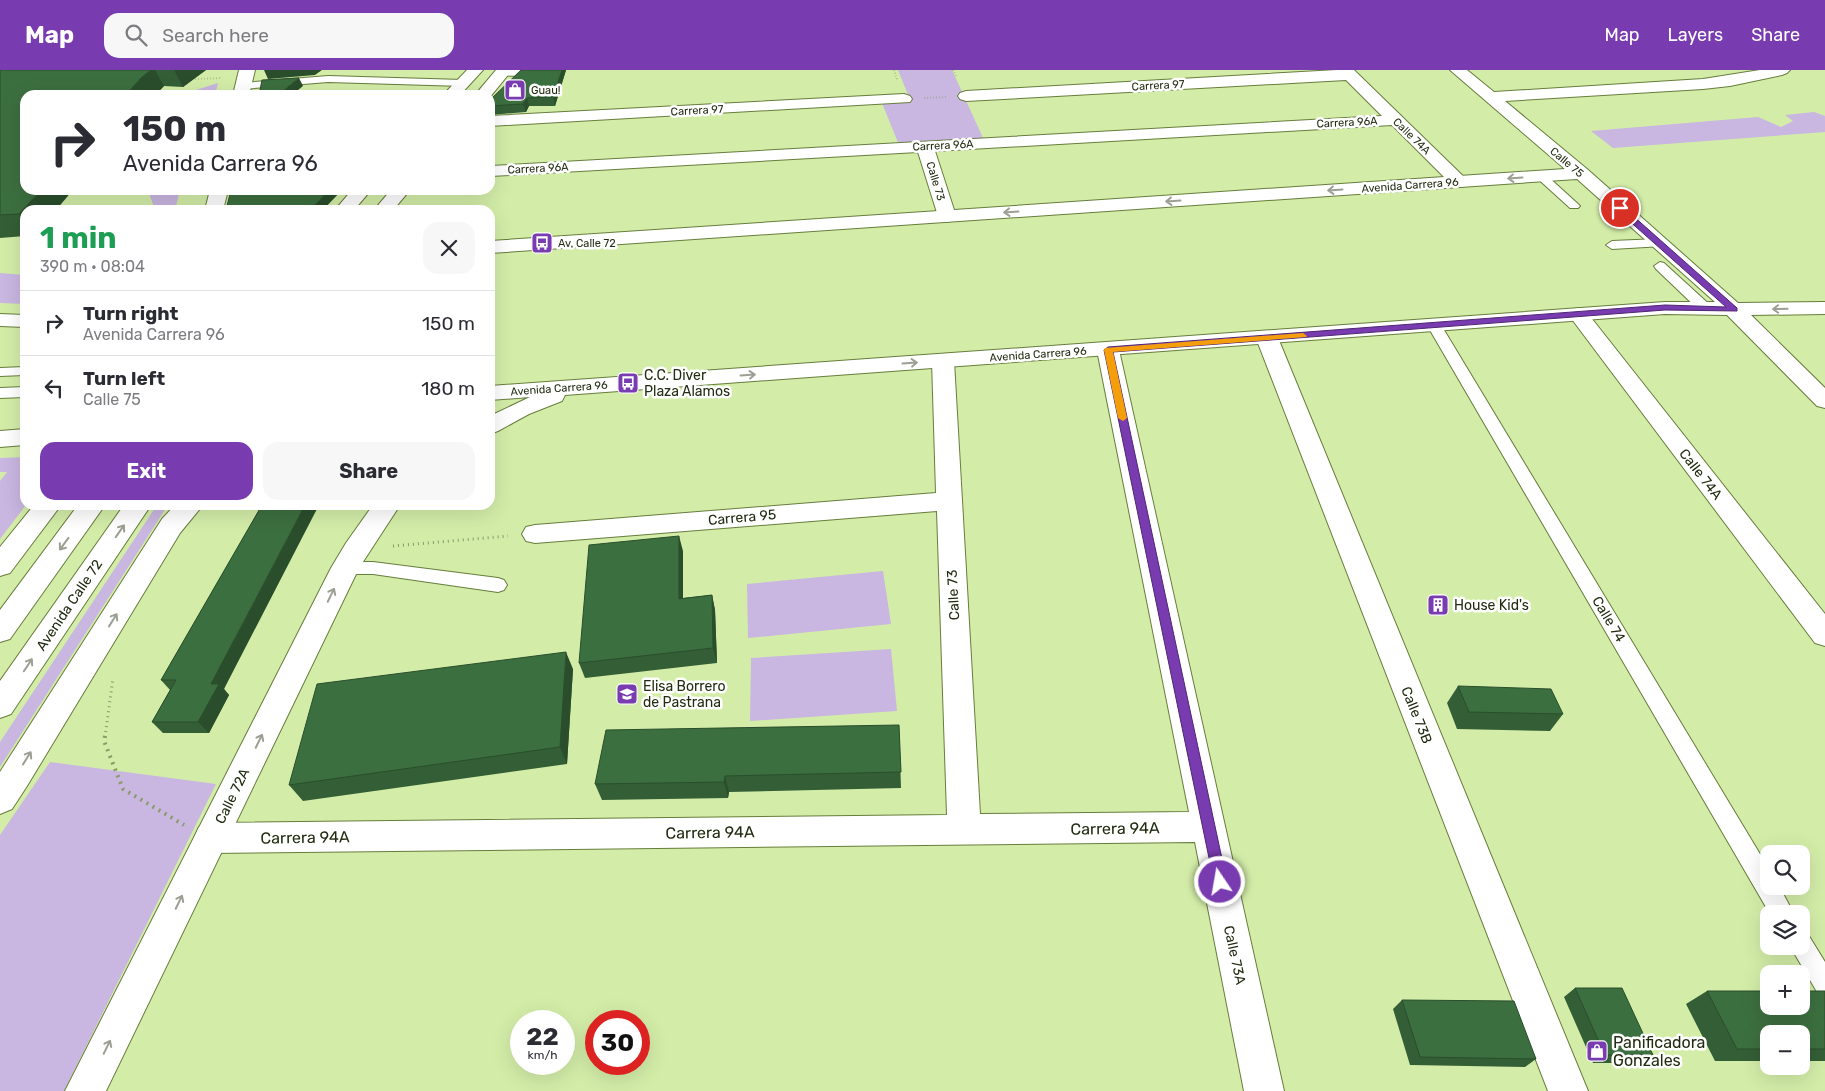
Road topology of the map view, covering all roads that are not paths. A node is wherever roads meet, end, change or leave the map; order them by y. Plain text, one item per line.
1 (247, 70) edge
2 (475, 70) edge
3 (532, 70) edge
4 (1458, 70) edge
5 (1782, 70) edge
6 (504, 71) edge
7 (1347, 73) edge
8 (1747, 73) edge
9 (463, 83) junction
10 (242, 90) edge
11 (249, 90) edge
12 (456, 90) edge
13 (487, 90) edge
14 (966, 96) road end
15 (1491, 98) junction
16 (904, 99) road end
17 (1395, 120) junction
18 (495, 121) edge
19 (925, 146) junction
20 (495, 171) edge
21 (1581, 173) junction
22 (1541, 176) junction
23 (1459, 182) junction
24 (358, 195) edge
25 (348, 205) edge
26 (1574, 206) dead end
27 (947, 216) junction
28 (1659, 243) junction
29 (1612, 245) dead end
30 (495, 247) edge
31 (1660, 266) dead end
32 (1706, 308) junction
33 (1825, 308) edge
34 (1734, 309) junction
35 (1578, 314) junction
36 (0, 320) edge
37 (20, 321) edge
38 (1434, 325) junction
39 (1266, 338) junction
40 (1108, 350) junction
41 (943, 361) junction
42 (20, 371) edge
43 (0, 372) edge
44 (576, 387) junction
45 (20, 392) edge
46 (0, 393) edge
47 (495, 393) edge
48 (1825, 401) edge
49 (495, 423) edge
50 (20, 437) edge
51 (0, 439) edge
52 (949, 501) junction
53 (44, 510) edge
54 (88, 510) edge
55 (135, 510) edge
56 (185, 510) edge
57 (383, 510) edge
58 (535, 534) road end
59 (350, 559) junction
60 (0, 566) edge
61 (498, 585) dead end
62 (0, 631) edge
63 (1825, 634) edge
64 (0, 705) edge
65 (0, 799) edge
66 (1209, 827) junction
67 (964, 830) junction
68 (211, 838) junction
69 (1778, 905) edge
70 (1808, 955) edge
71 (1825, 984) edge
72 (85, 1091) edge
73 (1264, 1091) edge
74 (1568, 1091) edge

1 - 10 street
2 - 9 street
3 - 6 street
4 - 15 street, Calle 75
5 - 8 street
6 - 13 street
7 - 14 street, Carrera 97
7 - 17 street, Calle 74A
8 - 15 street
9 - 11 lane
9 - 12 street
15 - 21 street, Calle 75
16 - 18 street, Carrera 97
17 - 19 street, Carrera 96A
17 - 23 street, Calle 74A
19 - 20 street, Carrera 96A
19 - 27 street, Calle 73
21 - 22 street, Avenida Carrera 96
21 - 28 street, Calle 75
22 -> 23 street, Avenida Carrera 96
22 - 26 lane
23 -> 27 street, Avenida Carrera 96
24 - 25 street
27 - 30 street, Avenida Carrera 96
28 - 29 lane
28 - 34 street, Calle 75
31 - 32 lane
32 - 34 street, Avenida Carrera 96
32 - 35 street, Avenida Carrera 96
33 -> 34 street, Avenida Carrera 96
34 - 48 street, Calle 75
35 - 38 street, Avenida Carrera 96
35 - 63 street, Calle 74A
36 - 37 street
38 - 39 street, Avenida Carrera 96
38 - 69 lane, Calle 74
39 - 40 street, Avenida Carrera 96
39 - 74 street, Calle 73B
40 - 41 street, Avenida Carrera 96
40 - 66 street, Calle 73A
44 -> 41 street, Avenida Carrera 96
41 - 52 street, Calle 73
42 - 43 lane
44 - 47 street, Avenida Carrera 96
44 - 49 street
45 - 46 lane
50 - 51 street
52 - 58 street, Carrera 95
52 - 67 street, Calle 73
53 - 60 street
54 -> 62 street
64 -> 55 street, Avenida Calle 72
65 -> 56 street
57 - 59 street, Calle 72A
59 - 61 lane
68 -> 59 street, Calle 72A
66 - 67 street, Carrera 94A
66 - 73 street, Calle 73A
67 - 68 street, Carrera 94A
72 -> 68 street, Calle 72A
70 - 71 lane

